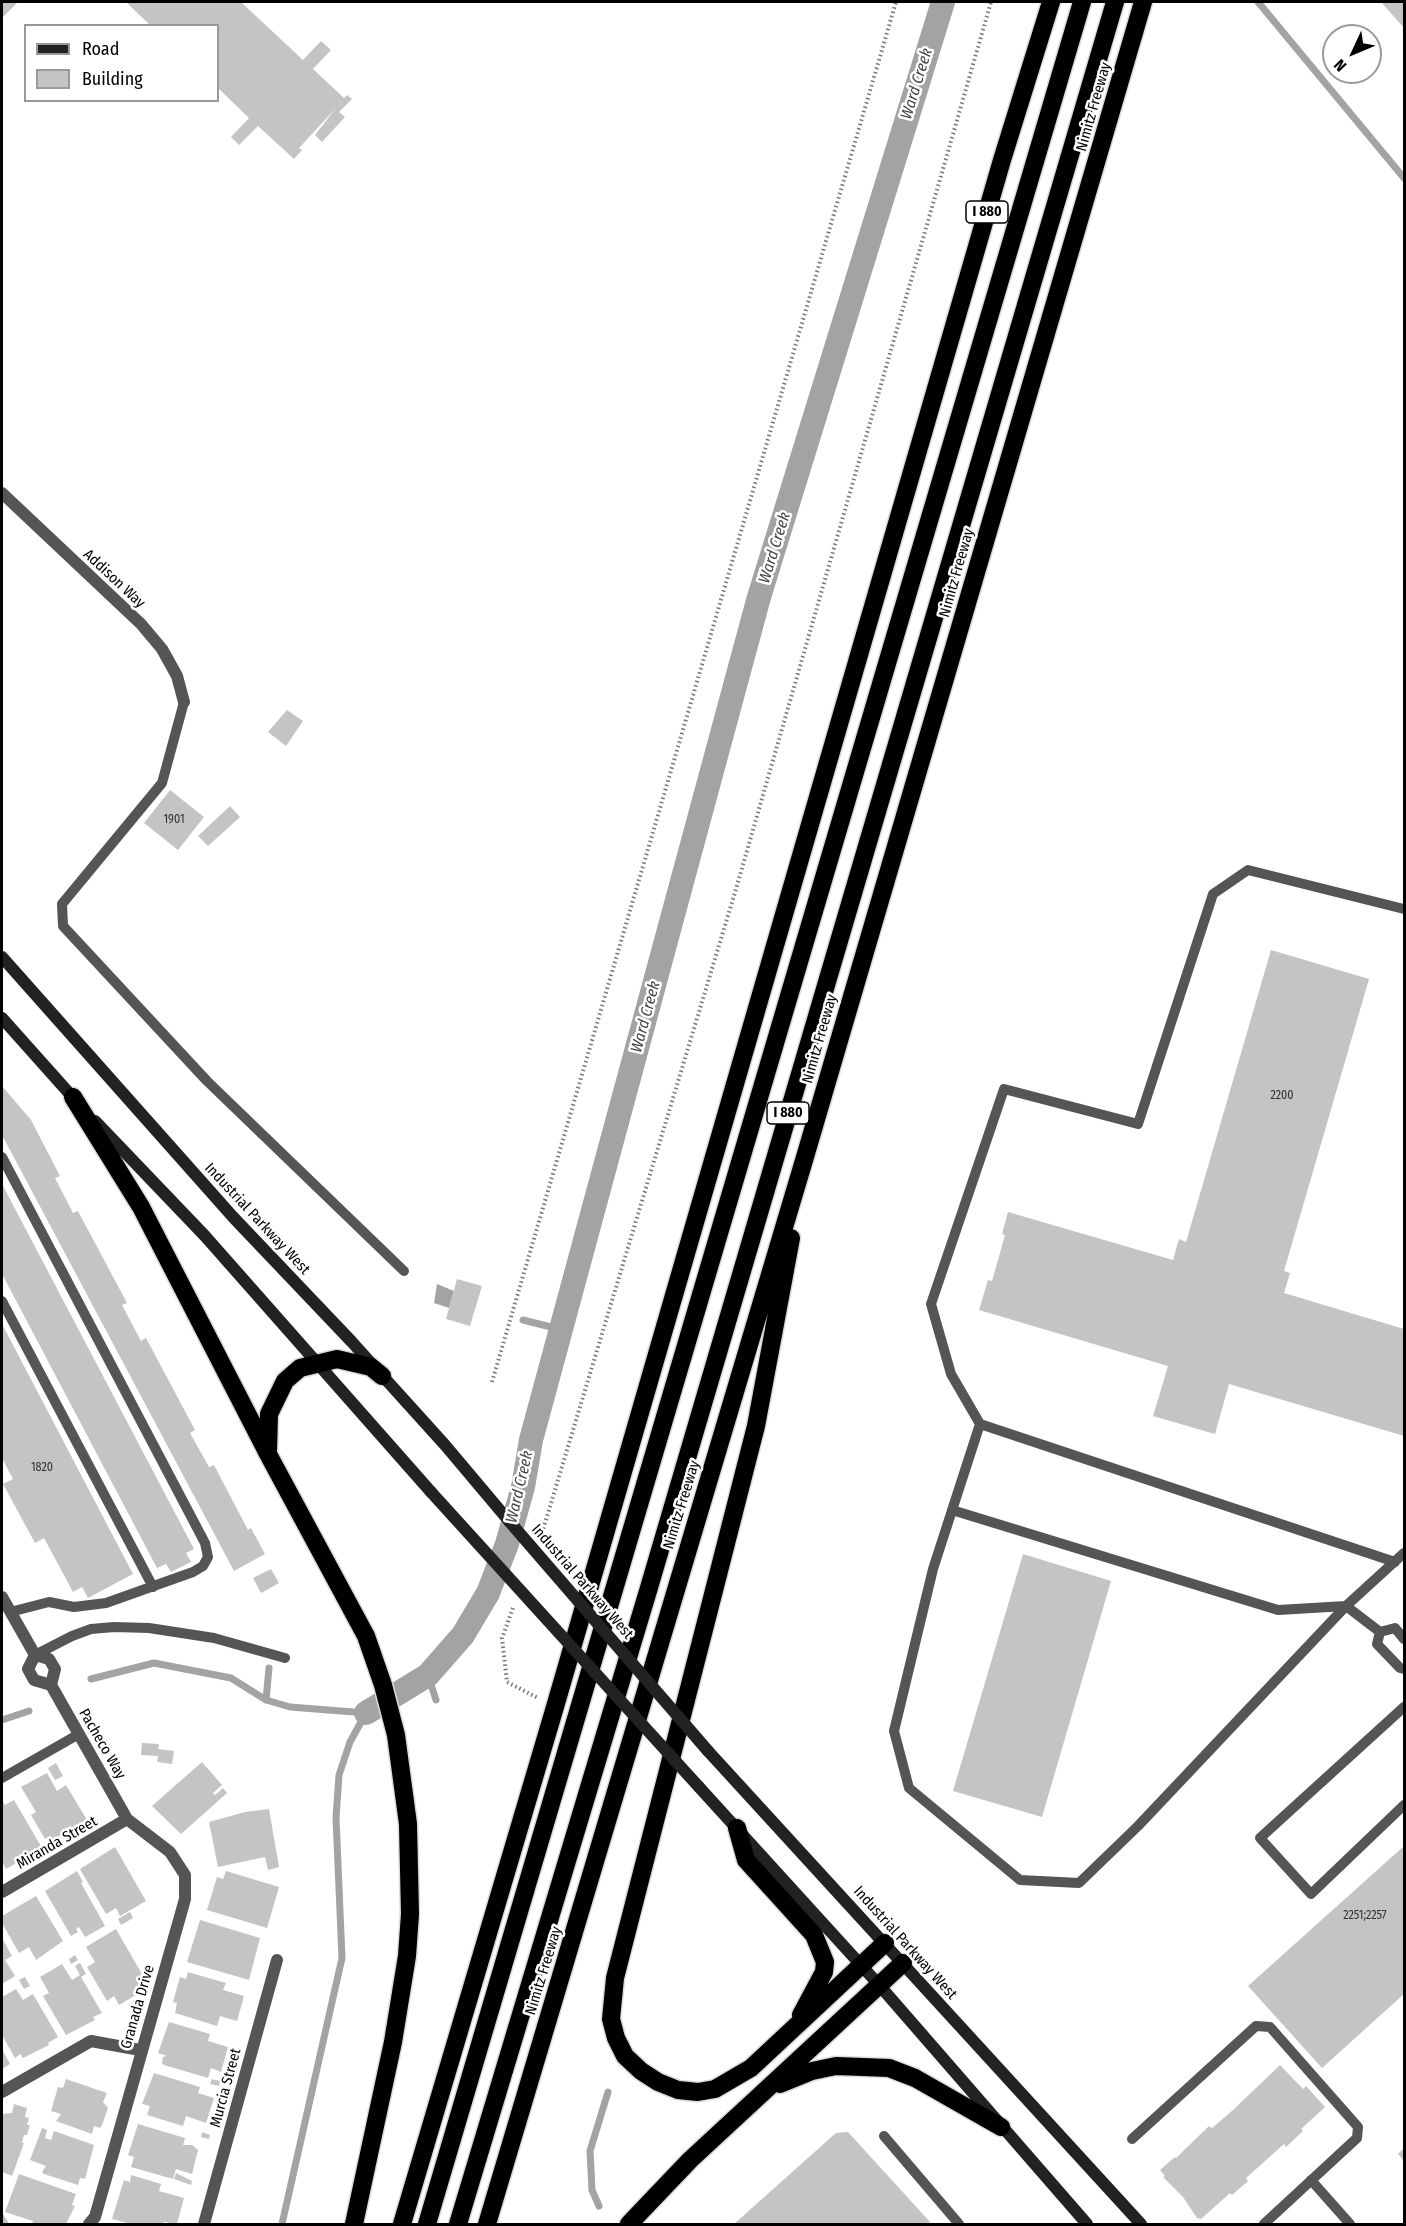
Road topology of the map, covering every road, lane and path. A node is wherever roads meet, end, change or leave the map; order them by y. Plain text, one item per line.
1 (896, 2) edge
2 (991, 2) edge
3 (1051, 2) edge
4 (1082, 2) edge
5 (1115, 2) edge
6 (1143, 2) edge
7 (2, 493) edge
8 (184, 702) joint
9 (1404, 909) edge
10 (2, 957) edge
11 (2, 1018) edge
12 (73, 1097) junction
13 (2, 1157) edge
14 (805, 1157) junction
15 (404, 1270) dead end
16 (2, 1300) edge
17 (316, 1363) junction
18 (382, 1376) junction
19 (492, 1382) dead end
20 (980, 1424) junction
21 (268, 1454) junction
22 (952, 1510) junction
23 (538, 1544) dead end
24 (1404, 1553) edge
25 (1395, 1562) junction
26 (153, 1587) junction
27 (2, 1597) edge
28 (1346, 1606) junction
29 (514, 1607) dead end
30 (10, 1612) junction
31 (1380, 1632) junction
32 (1404, 1639) edge
33 (35, 1655) junction
34 (285, 1658) dead end
35 (1404, 1669) edge
36 (51, 1685) junction
37 (555, 1707) junction
38 (1404, 1707) edge
39 (79, 1734) junction
40 (2, 1778) edge
41 (1404, 1805) edge
42 (127, 1819) junction
43 (737, 1828) junction
44 (2, 1892) edge
45 (885, 1943) junction
46 (277, 1960) dead end
47 (903, 1963) junction
48 (862, 1966) junction
49 (880, 1986) junction
50 (795, 2028) junction
51 (140, 2050) junction
52 (770, 2088) junction
53 (2, 2092) edge
54 (1001, 2127) junction
55 (884, 2136) dead end
56 (1132, 2139) dead end
57 (1311, 2180) junction
58 (90, 2224) edge
59 (204, 2224) edge
60 (354, 2224) edge
61 (402, 2224) edge
62 (427, 2224) edge
63 (458, 2224) edge
64 (487, 2224) edge
65 (629, 2224) edge
66 (959, 2224) edge
67 (1087, 2224) edge
68 (1141, 2224) edge
69 (1264, 2224) edge
70 (1350, 2224) edge

1 - 19 path
2 - 23 path
3 - 37 highway, I 880
4 - 62 highway, I 880
5 - 63 highway, I 880
6 - 14 highway, Nimitz Freeway / I 880
7 - 8 street, Addison Way
8 - 15 lane
9 - 20 lane
10 - 18 main road, Industrial Parkway West
11 - 12 main road
12 - 17 main road
12 - 21 highway
13 - 26 lane
14 - 50 highway
14 - 64 highway, Nimitz Freeway / I 880
16 - 26 lane
17 - 18 highway
17 - 21 highway
17 - 43 main road, bridge
18 - 45 main road, Industrial Parkway West, bridge
20 - 22 lane
20 - 25 lane
21 - 60 highway
22 - 28 lane
22 - 28 lane
24 - 25 lane
25 - 28 lane
26 - 30 lane
27 - 30 street, Pacheco Way
28 - 31 lane
29 - 37 path
30 - 33 street, Pacheco Way
31 - 32 lane
31 - 35 lane
33 - 34 lane
33 - 36 street, Pacheco Way
33 - 36 street, Pacheco Way
36 - 39 street, Pacheco Way
37 - 61 highway, I 880
38 - 41 lane
39 - 40 lane
39 - 42 street, Pacheco Way
42 - 44 street, Miranda Street
42 - 51 street, Granada Drive
43 - 48 main road
43 - 50 highway
45 - 47 main road, Industrial Parkway West
45 - 48 highway
46 - 59 street, Murcia Street
47 - 49 highway
47 - 68 main road, Industrial Parkway West
48 - 49 main road
48 - 50 highway
49 - 52 highway
49 - 54 main road
51 - 53 street
51 - 58 street, Granada Drive
52 - 54 highway
52 - 65 highway
54 - 67 main road
55 - 66 lane
56 - 57 lane
57 - 69 lane
57 - 70 lane

